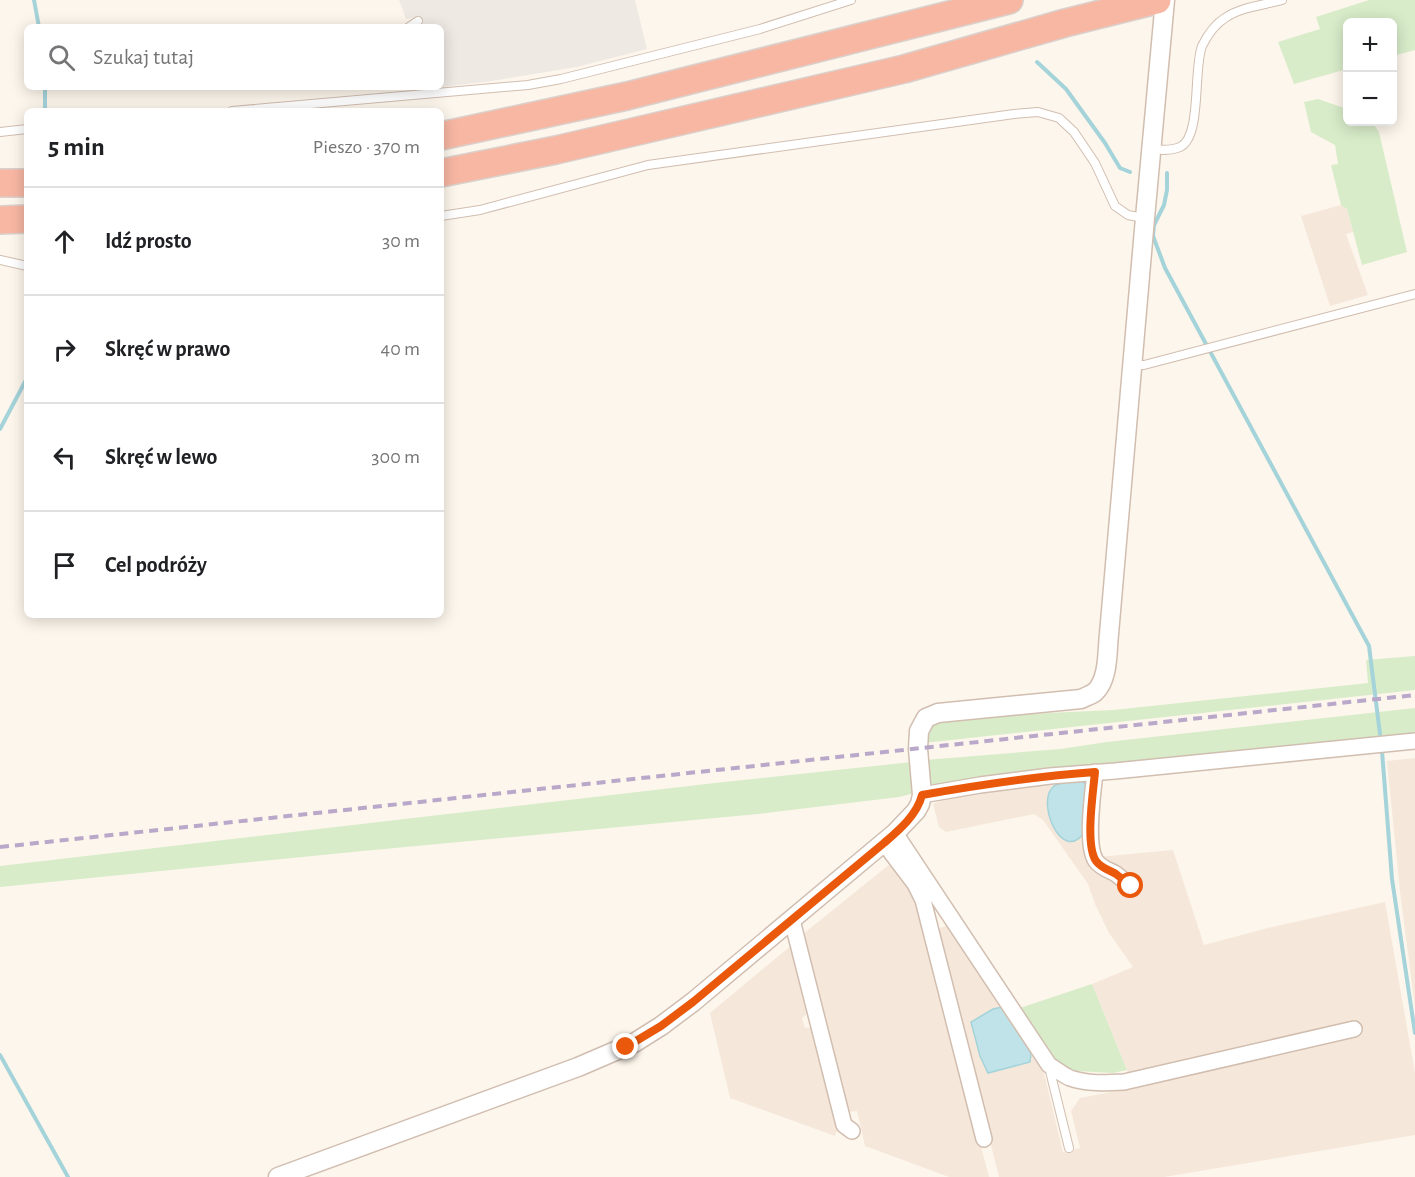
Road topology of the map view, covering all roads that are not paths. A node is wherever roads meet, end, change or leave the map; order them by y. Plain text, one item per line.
1 (851, 0) edge
2 (1009, 0) edge
3 (1157, 0) edge
4 (1165, 0) edge
5 (1282, 0) edge
6 (418, 21) dead end
7 (414, 24) edge
8 (436, 90) edge
9 (444, 90) edge
10 (418, 91) edge
11 (259, 108) edge
12 (24, 129) edge
13 (0, 132) edge
14 (444, 135) edge
15 (1151, 149) junction
16 (444, 172) edge
17 (0, 183) edge
18 (24, 183) edge
19 (444, 216) edge
20 (1144, 218) junction
21 (24, 219) edge
22 (0, 220) edge
23 (0, 260) edge
24 (24, 265) edge
25 (1415, 294) edge
26 (1132, 365) junction
27 (1415, 741) edge
28 (1095, 772) junction
29 (922, 795) junction
30 (889, 838) junction
31 (1131, 886) dead end
32 (792, 920) junction
33 (1353, 1029) dead end
34 (1049, 1065) junction
35 (852, 1131) dead end
36 (984, 1139) dead end
37 (1069, 1148) dead end
38 (278, 1177) edge

1 - 9 lane
2 - 14 highway
3 - 16 highway
4 - 15 street
5 - 15 lane
6 - 7 lane
8 - 10 lane
10 - 11 lane
12 - 13 lane
15 - 20 street
17 - 18 highway
19 - 20 lane
20 - 26 street
21 - 22 highway
23 - 24 lane
25 - 26 lane
26 - 29 street
27 - 28 street
28 - 29 street
28 - 31 street
29 - 30 street
30 - 32 street
30 - 34 street
30 - 36 street
32 - 35 street
32 - 38 street
33 - 34 street
34 - 37 lane

